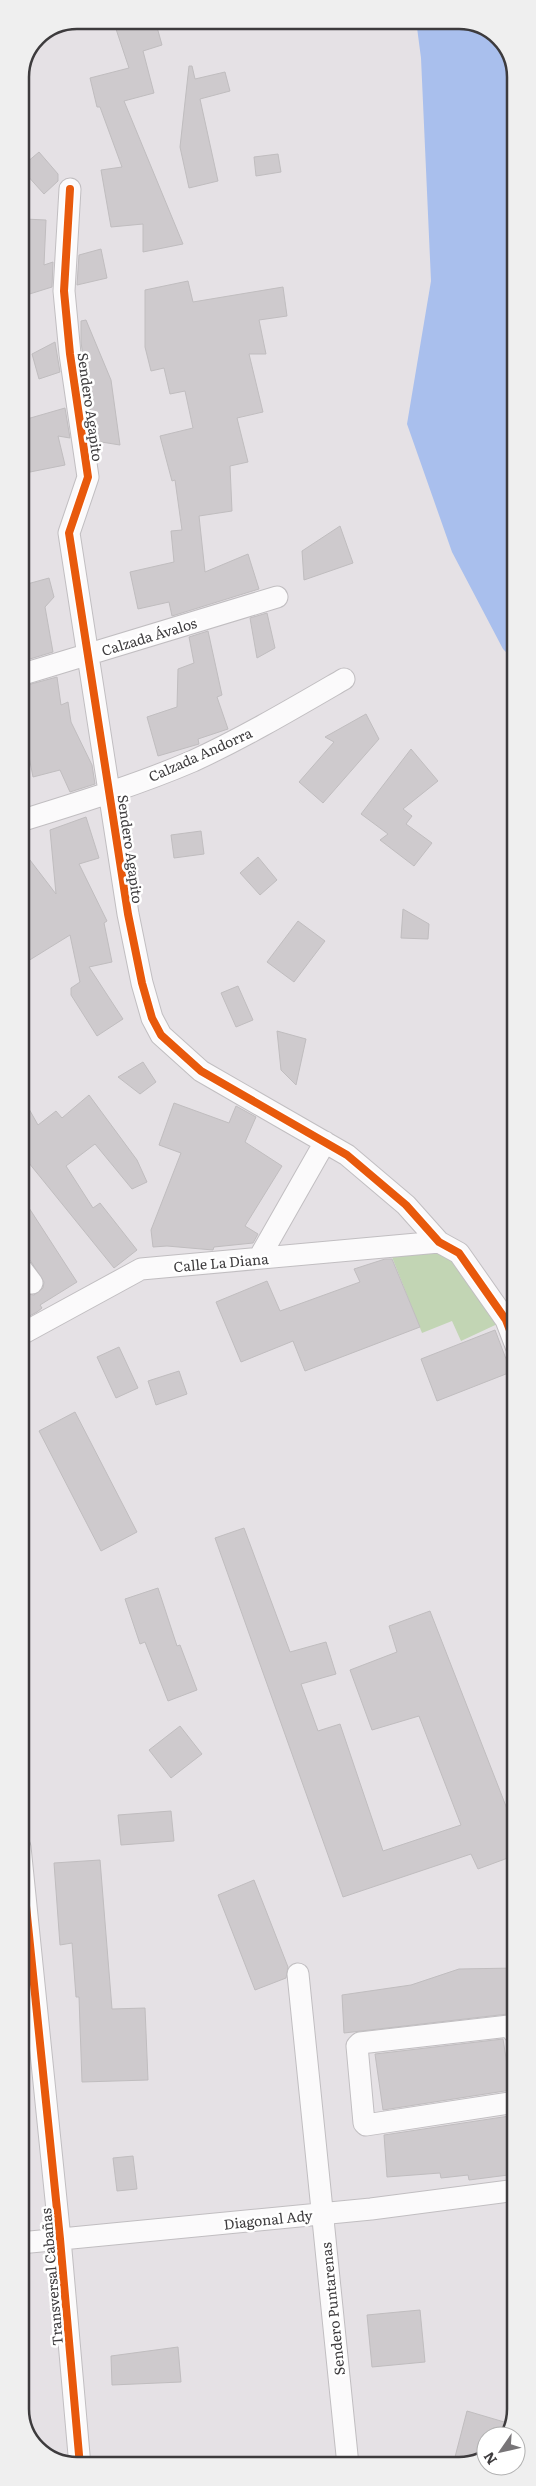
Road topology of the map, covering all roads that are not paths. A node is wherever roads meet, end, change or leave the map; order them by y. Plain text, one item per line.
1 (70, 189) dead end
2 (277, 597) dead end
3 (87, 655) junction
4 (29, 672) edge
5 (344, 679) dead end
6 (110, 792) junction
7 (29, 818) edge
8 (325, 1142) junction
9 (439, 1242) junction
10 (259, 1258) junction
11 (507, 1323) edge
12 (29, 1330) edge
13 (29, 1935) edge
14 (298, 1974) dead end
15 (507, 2026) edge
16 (507, 2103) edge
17 (507, 2191) edge
18 (322, 2213) junction
19 (60, 2239) junction
20 (29, 2242) edge
21 (79, 2457) edge
22 (347, 2457) edge

1 - 3 street, Sendero Agapito
2 - 3 street, Calzada Ávalos
3 - 4 street, Calzada Ávalos
3 - 6 street, Sendero Agapito
5 - 6 street, Calzada Andorra
6 - 7 street, Calzada Andorra
6 - 8 street, Sendero Agapito
8 - 9 street, Sendero Agapito
8 - 10 street
9 - 10 street, Calle La Diana
9 - 11 street, Sendero Agapito
10 - 12 street, Calle La Diana
13 - 19 street, Transversal Cabañas
14 - 18 street, Sendero Puntarenas
15 - 16 street
17 - 18 street, Diagonal Ady
18 - 19 street, Diagonal Ady
18 - 22 street, Sendero Puntarenas
19 - 20 street, Diagonal Ady
19 - 21 street, Transversal Cabañas

